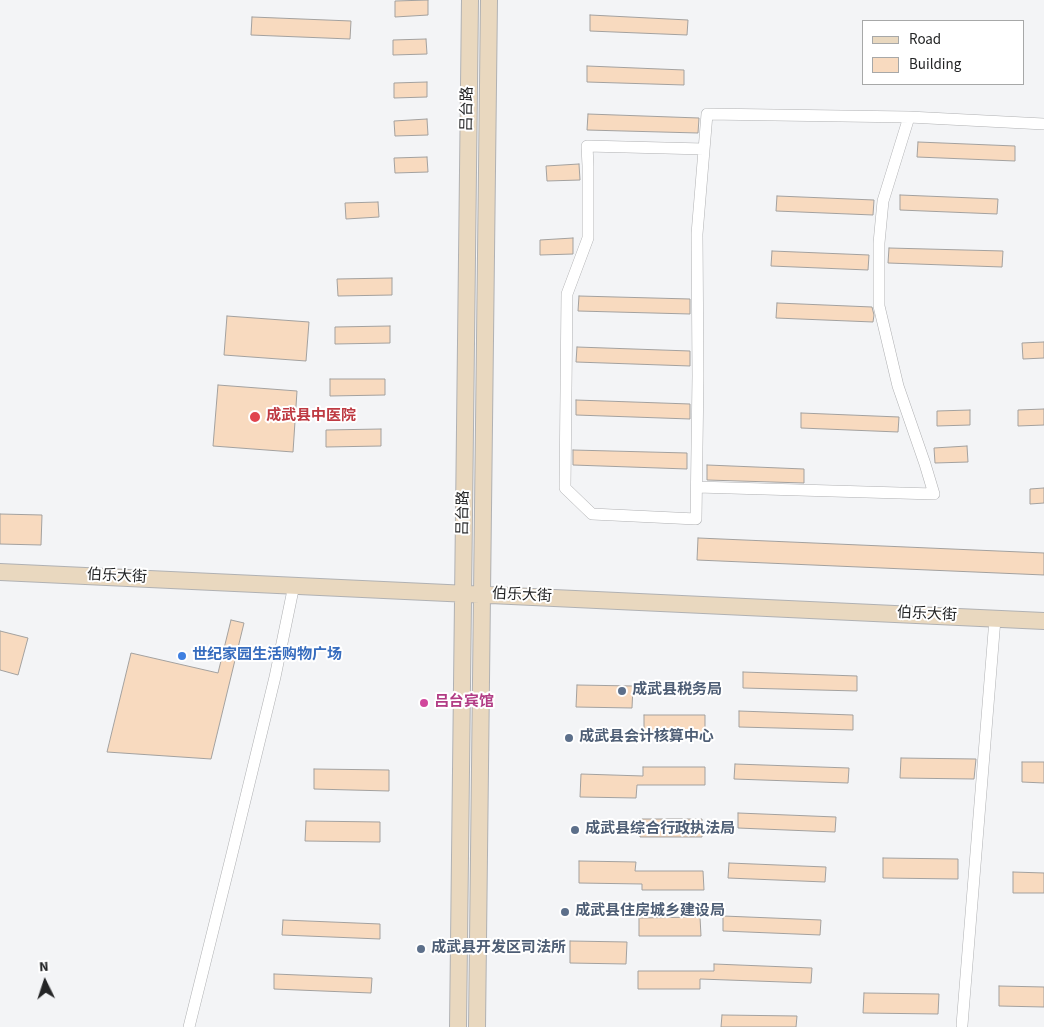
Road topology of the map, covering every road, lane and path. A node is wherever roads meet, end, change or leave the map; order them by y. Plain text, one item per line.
1 (470, 0) edge
2 (489, 0) edge
3 (909, 117) junction
4 (1044, 124) edge
5 (704, 149) junction
6 (697, 487) junction
7 (0, 572) edge
8 (294, 585) junction
9 (463, 593) junction
10 (482, 594) junction
11 (994, 619) junction
12 (1044, 621) edge
13 (962, 1025) dead end
14 (189, 1027) edge
15 (458, 1027) edge
16 (478, 1027) edge

1 - 9 main road, 吕台路
2 - 10 main road, 吕台路
3 - 4 street
3 - 5 street
3 - 6 street
5 - 6 street
5 - 6 street
7 - 8 main road, 伯乐大街
8 - 9 main road, 伯乐大街
8 - 14 street
9 - 10 main road, 伯乐大街
9 - 15 main road, 吕台路
10 - 11 main road, 伯乐大街
10 - 16 main road, 吕台路
11 - 12 main road, 伯乐大街
11 - 13 street

